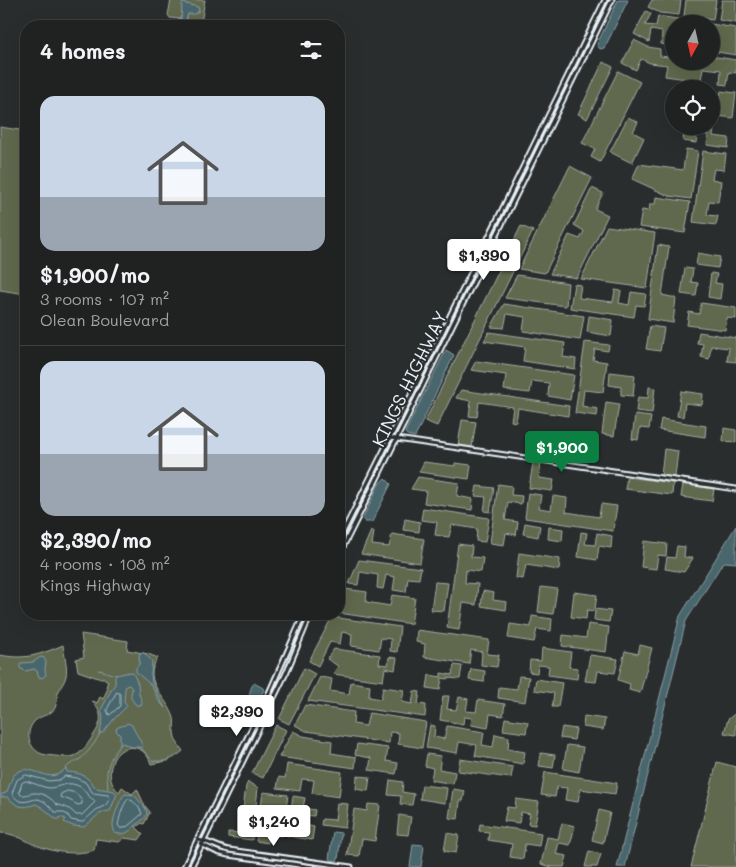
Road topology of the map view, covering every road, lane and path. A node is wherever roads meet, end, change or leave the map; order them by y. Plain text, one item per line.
1 (605, 0) edge
2 (612, 0) edge
3 (390, 438) junction
4 (397, 439) junction
5 (736, 489) edge
6 (345, 528) edge
7 (345, 543) edge
8 (301, 620) edge
9 (308, 620) edge
10 (197, 840) junction
11 (204, 841) junction
12 (202, 846) junction
13 (184, 867) edge
14 (191, 867) edge
15 (313, 867) edge
16 (351, 867) edge

1 - 3 main road, KINGS HIGHWAY
2 - 4 main road, KINGS HIGHWAY
3 - 4 main road
3 - 6 main road, KINGS HIGHWAY
4 - 5 main road
4 - 7 main road, KINGS HIGHWAY
8 - 10 main road
9 - 11 main road
10 - 11 main road
10 - 12 main road
10 - 13 main road
11 - 12 main road
11 - 16 main road
12 - 14 main road
12 - 15 main road

